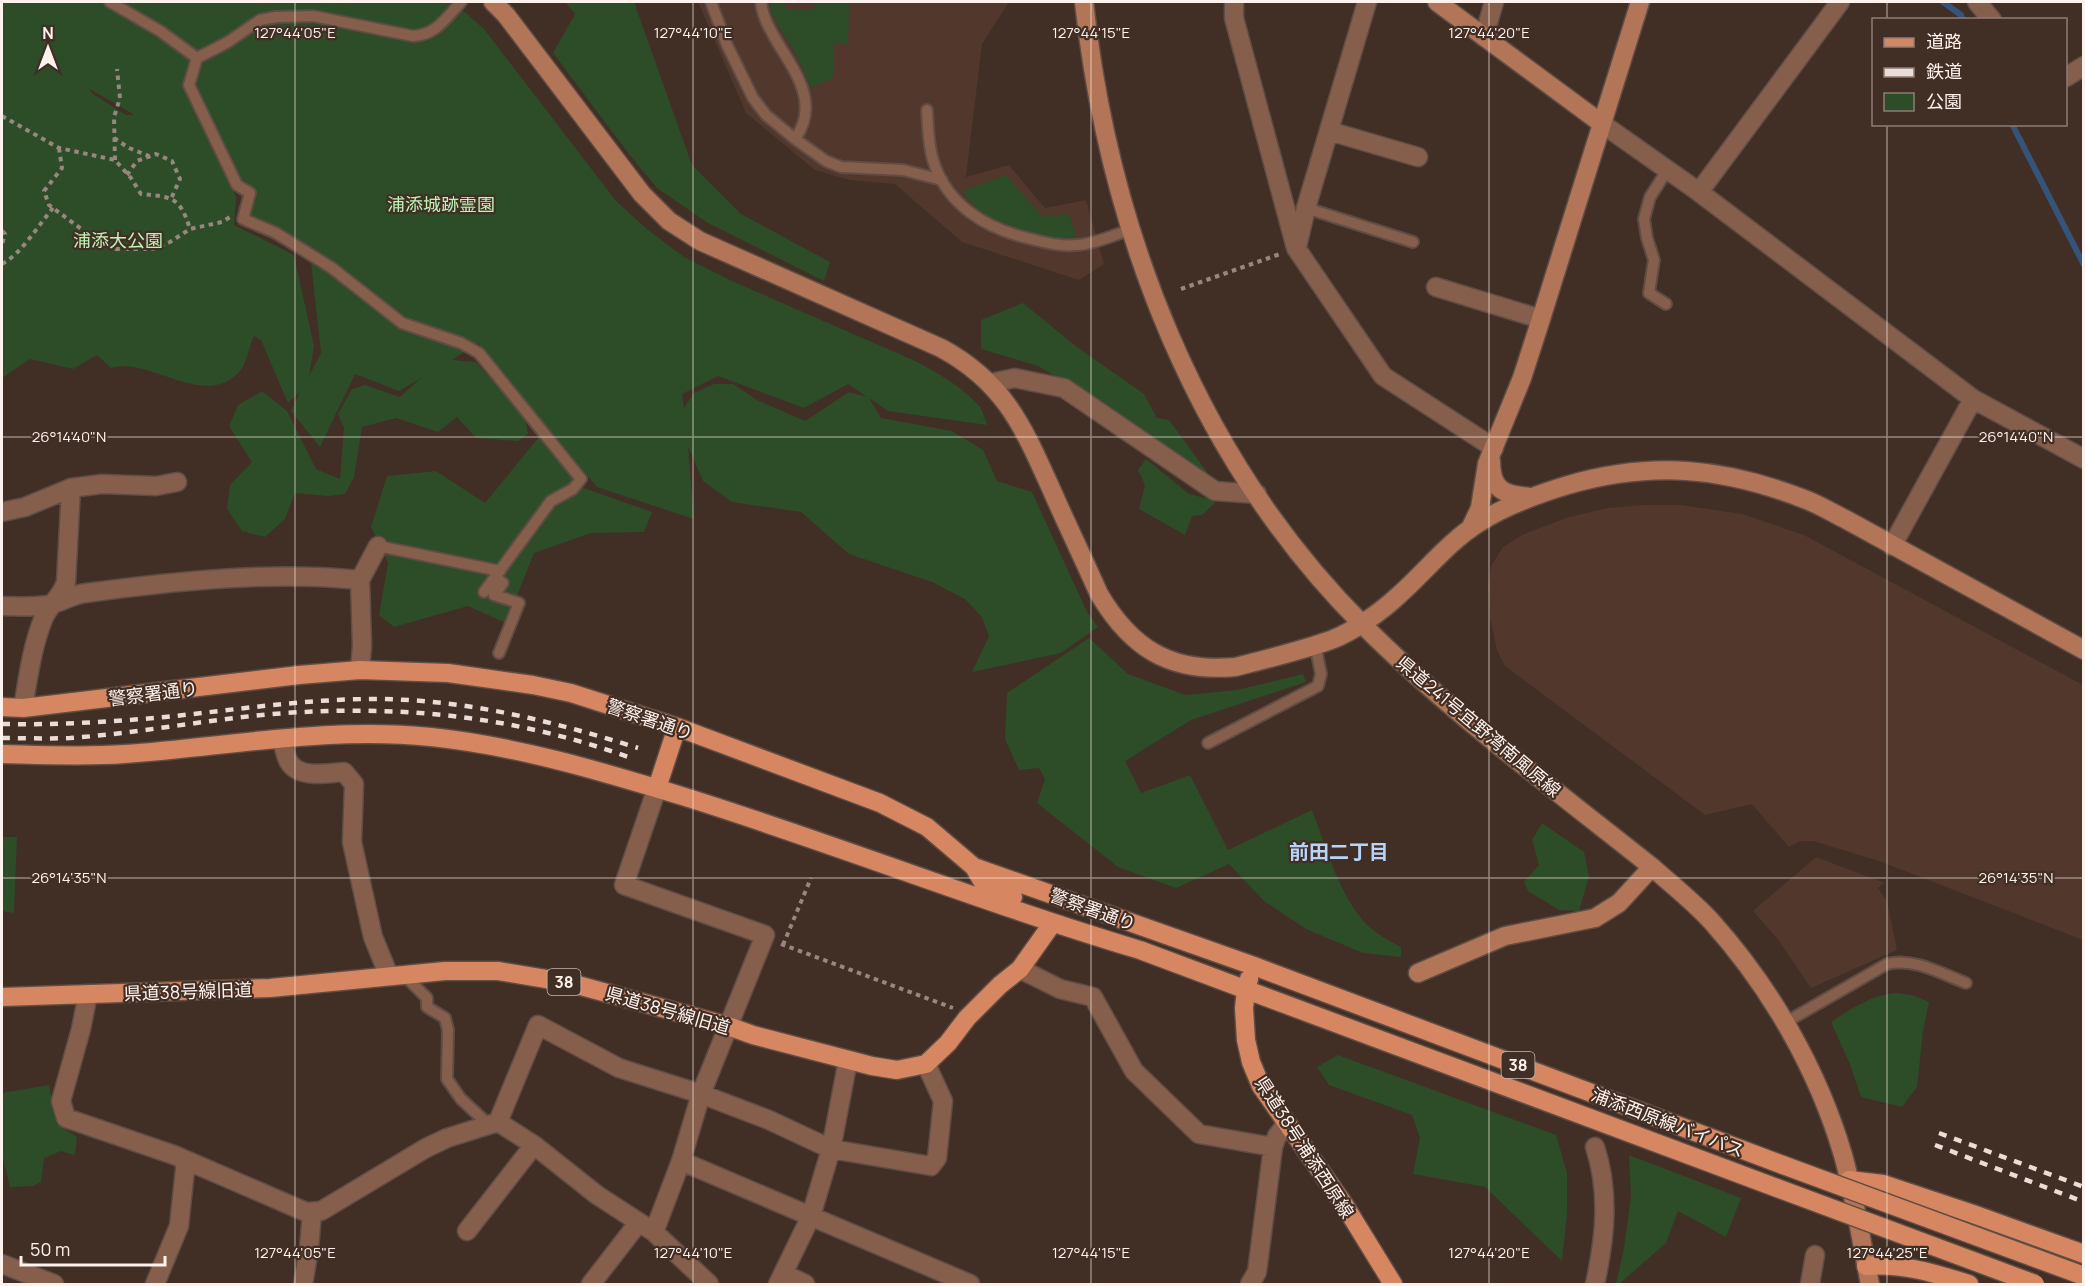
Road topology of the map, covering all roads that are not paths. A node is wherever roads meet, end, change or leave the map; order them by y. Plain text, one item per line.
1 (110, 2) edge
2 (461, 2) edge
3 (493, 2) edge
4 (711, 2) edge
5 (761, 2) edge
6 (1084, 2) edge
7 (1234, 2) edge
8 (1367, 2) edge
9 (1437, 2) edge
10 (1494, 2) edge
11 (1640, 2) edge
12 (1840, 2) edge
13 (1977, 2) edge
14 (1990, 18) edge
15 (1484, 37) junction
16 (197, 58) junction
17 (927, 110) dead end
18 (1601, 123) junction
19 (1329, 131) junction
20 (795, 140) junction
21 (1418, 157) dead end
22 (1668, 169) junction
23 (942, 180) junction
24 (1699, 192) junction
25 (1306, 208) junction
26 (1130, 230) junction
27 (1413, 242) dead end
28 (1296, 248) junction
29 (1436, 287) dead end
30 (1666, 304) dead end
31 (1541, 319) junction
32 (990, 383) junction
33 (1973, 399) junction
34 (1494, 448) junction
35 (2084, 459) edge
36 (177, 482) dead end
37 (71, 488) junction
38 (1257, 494) junction
39 (1533, 497) junction
40 (2, 512) edge
41 (1470, 529) junction
42 (378, 546) joint
43 (1892, 546) junction
44 (498, 574) junction
45 (360, 580) junction
46 (484, 592) dead end
47 (51, 604) junction
48 (2, 606) edge
49 (1361, 624) junction
50 (1315, 644) junction
51 (2084, 650) edge
52 (499, 653) dead end
53 (360, 670) junction
54 (2, 707) edge
55 (23, 708) junction
56 (677, 727) junction
57 (282, 739) junction
58 (1208, 743) dead end
59 (2, 754) edge
60 (657, 788) junction
61 (974, 867) junction
62 (1652, 867) junction
63 (1052, 924) junction
64 (1254, 966) junction
65 (1020, 969) junction
66 (1418, 973) dead end
67 (397, 976) junction
68 (1966, 983) dead end
69 (1246, 990) junction
70 (88, 994) junction
71 (2, 997) edge
72 (1786, 1022) junction
73 (728, 1026) junction
74 (848, 1060) junction
75 (926, 1064) junction
76 (701, 1094) junction
77 (493, 1123) junction
78 (1287, 1123) junction
79 (534, 1144) junction
80 (1273, 1147) junction
81 (1595, 1147) dead end
82 (831, 1149) junction
83 (186, 1160) junction
84 (681, 1161) junction
85 (1849, 1180) junction
86 (312, 1212) junction
87 (811, 1216) junction
88 (647, 1227) junction
89 (467, 1231) dead end
90 (2084, 1254) edge
91 (1815, 1255) dead end
92 (2, 1264) edge
93 (1866, 1266) junction
94 (2084, 1276) edge
95 (781, 1279) edge
96 (958, 1282) edge
97 (54, 1284) edge
98 (155, 1284) edge
99 (303, 1284) edge
100 (591, 1284) edge
101 (709, 1284) edge
102 (805, 1284) edge
103 (1250, 1284) edge
104 (1393, 1284) edge
105 (1595, 1284) edge
106 (1810, 1284) edge
107 (1870, 1284) edge
108 (1969, 1284) edge
109 (2035, 1284) edge

1 - 16 lane
2 - 16 lane
3 - 32 street
4 - 20 lane
5 - 20 lane
6 - 26 street, 県道241号宜野湾南風原線
7 - 28 street
8 - 19 street
9 - 15 street
10 - 15 street
11 - 18 street
12 - 24 street
13 - 14 street
15 - 18 street
16 - 44 lane
17 - 23 lane
18 - 22 street
18 - 31 street
19 - 21 street
19 - 25 street
20 - 23 lane
22 - 24 street
22 - 30 lane
23 - 26 lane
24 - 33 street
25 - 27 lane
25 - 28 street
26 - 38 street, 県道241号宜野湾南風原線
28 - 34 street
29 - 31 street
31 - 34 street
32 - 38 street
32 - 50 street
33 - 35 street
33 - 43 street
34 - 39 street
34 - 41 street
36 - 37 street
37 - 40 street
37 - 47 street
38 - 49 street, 県道241号宜野湾南風原線
39 - 41 street
39 - 43 street
41 - 49 street
42 - 44 lane
42 - 45 street
43 - 51 street
44 - 46 lane
44 - 52 lane
45 - 47 street
45 - 53 street
47 - 48 street
47 - 55 street
49 - 50 street
49 - 62 street, 県道241号宜野湾南風原線
50 - 58 lane
53 - 55 main road, 警察署通り / 38
53 - 56 main road, 警察署通り / 38
54 - 55 main road, 警察署通り / 38
56 - 60 main road
56 - 61 main road, 警察署通り / 38
57 - 59 main road, 警察署通り / 38
57 - 60 main road, 警察署通り / 38
57 - 67 street
60 - 63 main road, 警察署通り / 38
60 - 73 street
61 - 64 main road, 警察署通り / 38
61 - 69 main road
62 - 66 street
62 - 72 street, 県道241号宜野湾南風原線
63 - 65 main road
63 - 69 main road, 警察署通り / 38
64 - 69 main road, 県道38号浦添西原線
64 - 94 main road, 浦添西原線バイパス / 38, bridge
65 - 75 main road
65 - 80 street
67 - 70 main road, 県道38号線旧道 / 38
67 - 73 main road, 県道38号線旧道 / 38
67 - 77 lane
68 - 72 lane
69 - 78 main road, 県道38号浦添西原線
69 - 109 main road, 浦添西原線バイパス / 38, bridge
70 - 71 main road, 県道38号線旧道 / 38
70 - 83 street
72 - 85 street, 県道241号宜野湾南風原線
73 - 74 main road, 県道38号線旧道 / 38
73 - 76 street
74 - 75 main road, 県道38号線旧道 / 38
74 - 82 street
75 - 82 street
76 - 77 street
76 - 82 street
76 - 84 street
77 - 79 street
77 - 86 street
78 - 80 street
78 - 104 main road, 県道38号浦添西原線
79 - 88 street
79 - 89 street
80 - 103 street
81 - 105 street
82 - 87 street
83 - 86 street
83 - 98 street
84 - 87 street
84 - 88 street
85 - 90 main road
85 - 93 street, 県道241号宜野湾南風原線
86 - 99 street
87 - 95 street
87 - 96 street
88 - 100 street
88 - 101 street
91 - 106 street
92 - 97 street
93 - 107 street, 県道241号宜野湾南風原線
93 - 108 main road
95 - 102 street

